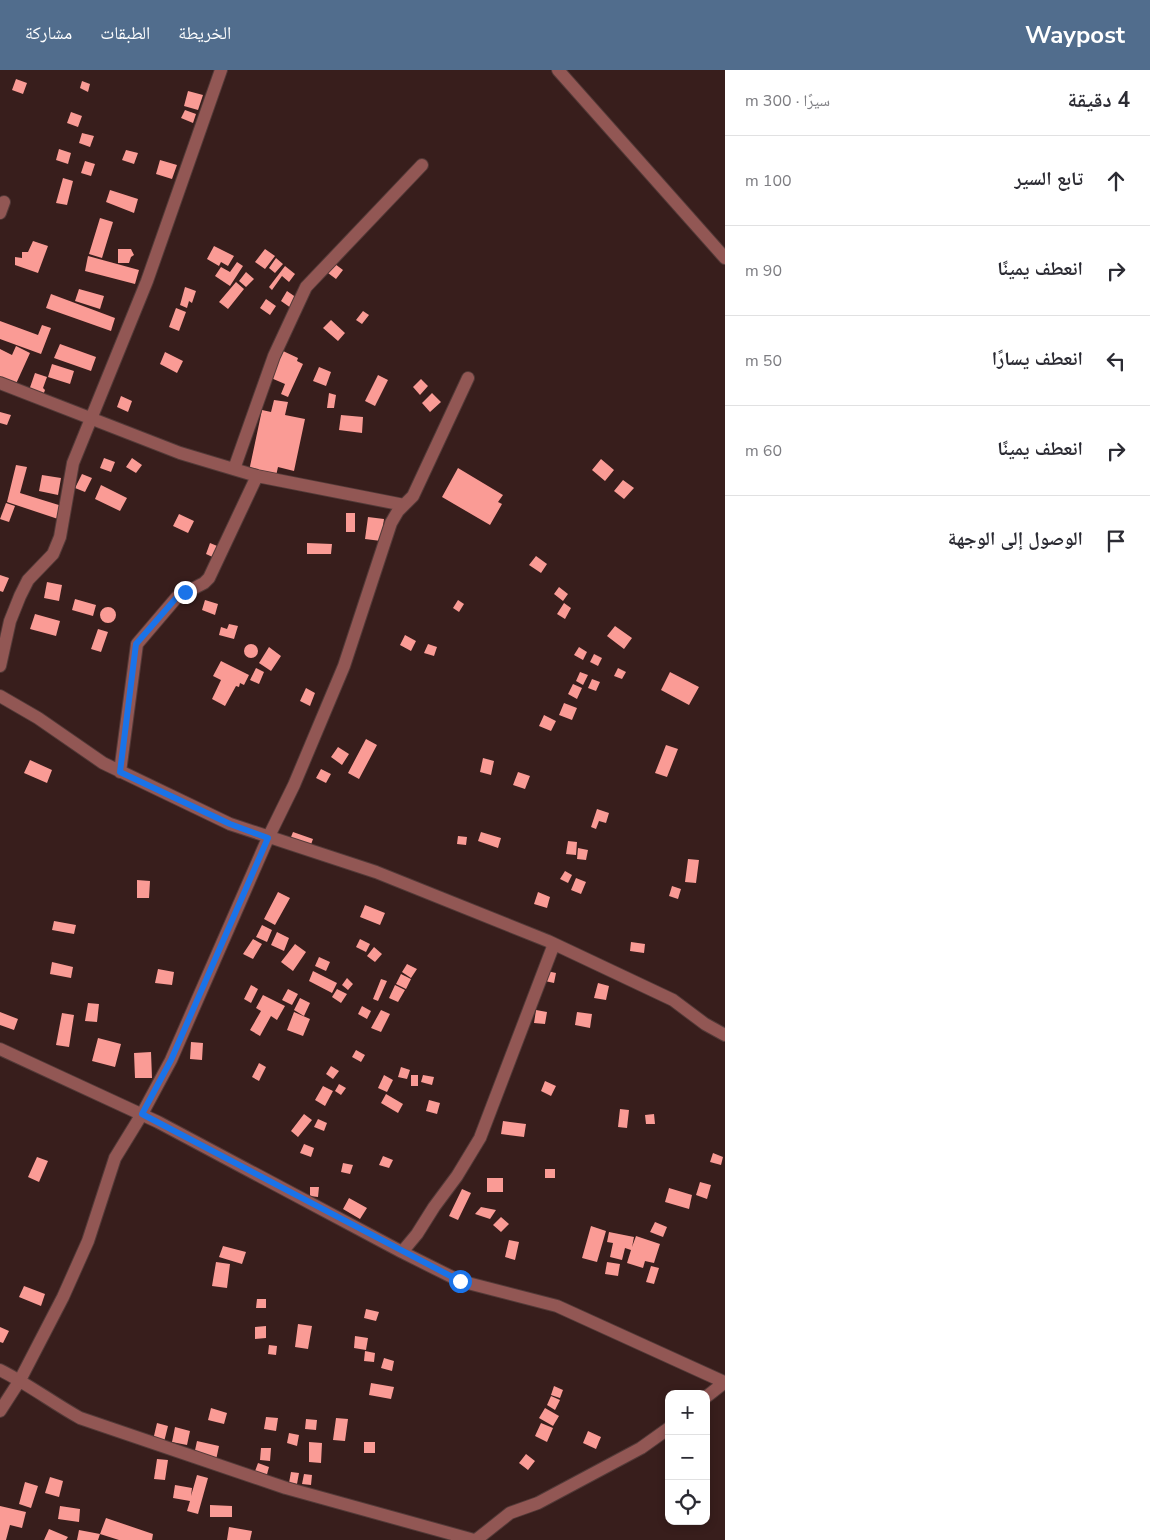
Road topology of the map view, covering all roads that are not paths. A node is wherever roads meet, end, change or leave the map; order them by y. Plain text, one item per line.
1 (221, 70) edge
2 (558, 70) edge
3 (422, 165) dead end
4 (725, 258) edge
5 (468, 378) dead end
6 (0, 383) edge
7 (91, 420) junction
8 (234, 469) junction
9 (257, 476) junction
10 (404, 505) junction
11 (0, 666) edge
12 (0, 696) edge
13 (120, 772) junction
14 (268, 838) junction
15 (554, 944) junction
16 (725, 1035) edge
17 (0, 1049) edge
18 (142, 1114) junction
19 (402, 1252) junction
20 (0, 1370) edge
21 (20, 1380) junction
22 (725, 1382) edge
23 (710, 1394) edge
24 (0, 1412) edge
25 (665, 1431) edge
26 (475, 1540) edge

1 - 7 street
2 - 4 street
3 - 8 street
5 - 10 street
6 - 7 street
7 - 8 street
7 - 11 street
8 - 9 street
9 - 10 street
9 - 13 street
10 - 14 street
12 - 13 street
13 - 14 street
14 - 15 street
14 - 18 street
15 - 16 street
15 - 19 street
17 - 18 street
18 - 19 street
18 - 21 street
19 - 22 street
20 - 21 street
21 - 24 street
21 - 26 street
22 - 23 street
25 - 26 street

